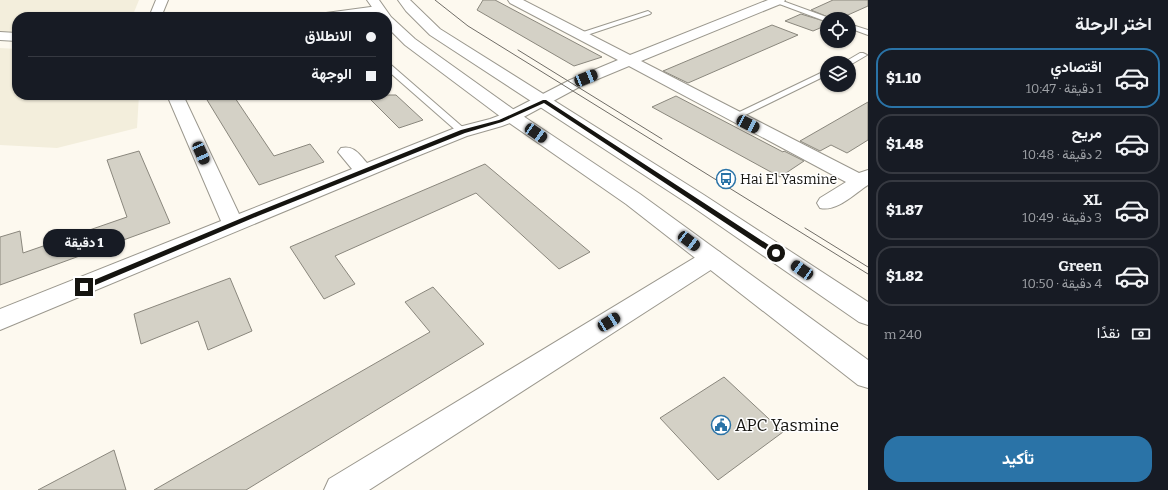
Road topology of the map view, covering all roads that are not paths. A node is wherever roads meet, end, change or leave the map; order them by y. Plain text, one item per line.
1 (162, 0) edge
2 (404, 0) edge
3 (514, 0) edge
4 (777, 0) edge
5 (158, 12) edge
6 (648, 13) dead end
7 (820, 16) edge
8 (392, 23) edge
9 (856, 29) edge
10 (868, 33) edge
11 (578, 35) junction
12 (0, 36) edge
13 (12, 37) edge
14 (863, 55) dead end
15 (856, 58) edge
16 (629, 61) junction
17 (392, 70) edge
18 (820, 75) edge
19 (177, 100) edge
20 (545, 101) junction
21 (511, 116) junction
22 (734, 117) junction
23 (463, 132) junction
24 (347, 152) dead end
25 (364, 171) junction
26 (864, 179) edge
27 (827, 202) dead end
28 (233, 224) junction
29 (712, 258) junction
30 (868, 315) edge
31 (0, 320) edge
32 (868, 376) edge
33 (340, 490) edge

1 - 5 street
2 - 20 street
3 - 11 street
4 - 7 lane
4 - 16 street
6 - 11 lane
8 - 21 street
9 - 10 lane
11 - 16 street
12 - 13 street
14 - 15 lane
16 - 20 street
16 - 22 street
17 - 23 lane
18 - 22 lane
19 - 28 street
20 - 21 street
20 - 30 street
21 - 23 street
21 - 29 street
22 - 26 street
23 - 25 street
24 - 25 street
25 - 28 street
26 - 27 street
28 - 31 street
29 - 32 street
29 - 33 street

